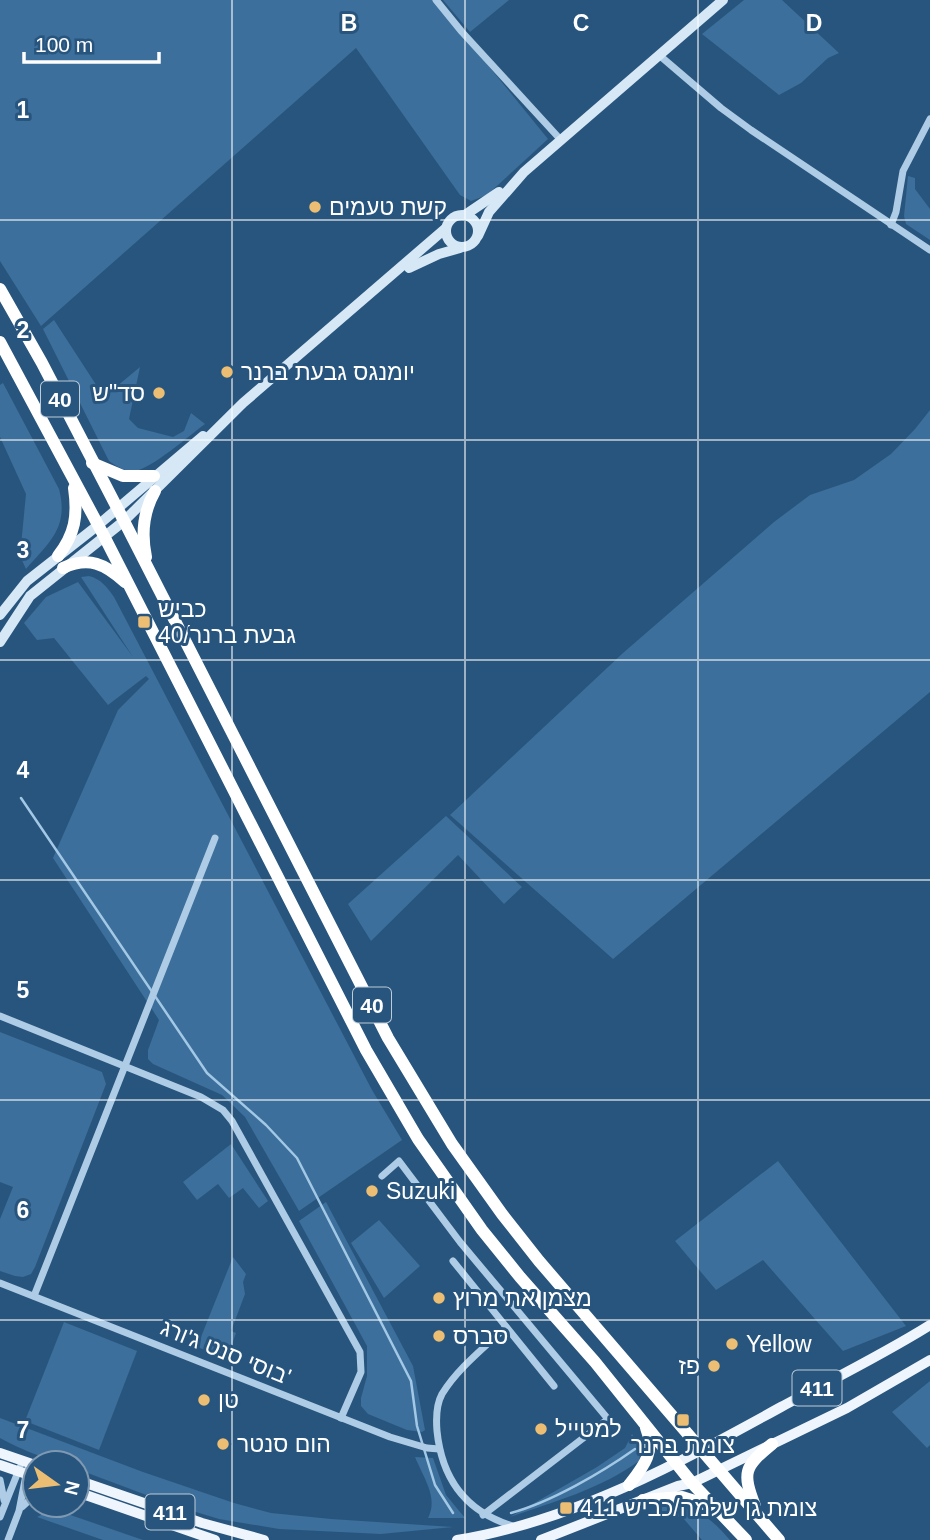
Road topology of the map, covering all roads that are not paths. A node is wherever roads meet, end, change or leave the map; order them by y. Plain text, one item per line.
1 (436, 0) edge
2 (723, 0) edge
3 (659, 55) junction
4 (930, 119) edge
5 (560, 139) junction
6 (524, 172) junction
7 (465, 215) junction
8 (891, 225) junction
9 (446, 228) junction
10 (478, 236) junction
11 (464, 248) junction
12 (930, 250) edge
13 (382, 285) junction
14 (0, 289) edge
15 (0, 342) edge
16 (224, 421) junction
17 (92, 463) junction
18 (70, 474) junction
19 (154, 476) junction
20 (155, 491) junction
21 (120, 515) junction
22 (100, 531) junction
23 (60, 562) junction
24 (151, 573) junction
25 (130, 587) junction
26 (0, 615) edge
27 (0, 642) edge
28 (215, 838) dead end
29 (0, 1016) edge
30 (125, 1066) junction
31 (382, 1176) dead end
32 (453, 1261) dead end
33 (0, 1283) edge
34 (34, 1297) junction
35 (930, 1325) edge
36 (506, 1327) junction
37 (930, 1360) edge
38 (554, 1386) dead end
39 (341, 1418) junction
40 (641, 1419) junction
41 (772, 1444) junction
42 (437, 1449) junction
43 (703, 1450) junction
44 (0, 1452) edge
45 (21, 1460) edge
46 (675, 1462) junction
47 (0, 1465) edge
48 (719, 1469) junction
49 (21, 1472) edge
50 (0, 1480) edge
51 (21, 1482) edge
52 (692, 1483) junction
53 (91, 1485) edge
54 (629, 1485) junction
55 (91, 1497) edge
56 (643, 1500) junction
57 (21, 1502) edge
58 (4, 1504) junction
59 (21, 1508) edge
60 (718, 1509) junction
61 (19, 1511) junction
62 (483, 1515) junction
63 (0, 1517) edge
64 (761, 1520) junction
65 (514, 1527) junction
66 (8, 1540) edge
67 (215, 1540) edge
68 (264, 1540) edge
69 (457, 1540) edge
70 (541, 1540) edge
71 (746, 1540) edge
72 (779, 1540) edge

1 - 5 street
2 - 3 street
3 - 5 street
3 - 8 street
4 - 8 street
5 - 6 street
6 - 7 street
6 - 10 street
7 - 9 street
7 - 10 street
8 - 12 street
9 - 11 street
9 - 13 street
10 - 11 street
11 - 13 street
13 - 16 street
14 - 17 highway, 40
15 - 18 highway, 40
16 - 19 street
16 - 20 street
17 - 19 highway
17 - 21 highway, 40
18 - 22 highway, 40
18 - 23 highway
19 - 21 street
20 - 21 street
20 - 24 highway
21 - 22 street
21 - 24 highway, 40
22 - 23 street
22 - 25 highway, 40
23 - 25 highway
23 - 26 street
23 - 27 street
24 - 43 highway, 40
25 - 40 highway, 40
28 - 30 street
29 - 30 street
30 - 34 street
30 - 39 street
31 - 62 street
32 - 36 street
33 - 34 street, בוסי סנט ג'ורג'
34 - 39 street, בוסי סנט ג'ורג'
35 - 43 main road, 411
36 - 38 street
36 - 42 street
37 - 41 main road, 411
39 - 42 street, בוסי סנט ג'ורג'
40 - 46 highway, 40
40 - 54 highway
41 - 48 main road, 411
41 - 64 highway
42 - 62 street
43 - 46 main road, 411
43 - 48 highway, 40
44 - 45 main road
46 - 52 highway, 40
46 - 54 main road, 411
47 - 49 main road
48 - 52 main road, 411
48 - 64 highway, 40
50 - 58 street
51 - 58 street
52 - 56 main road, 411
52 - 60 highway, 40
53 - 68 main road, 411
54 - 65 main road, 411
55 - 67 main road, 411
56 - 60 highway
56 - 70 main road, 411
57 - 61 street
58 - 63 street
59 - 61 street
60 - 71 highway, 40
61 - 66 street
62 - 65 street
64 - 72 highway, 40
65 - 69 main road, 411

